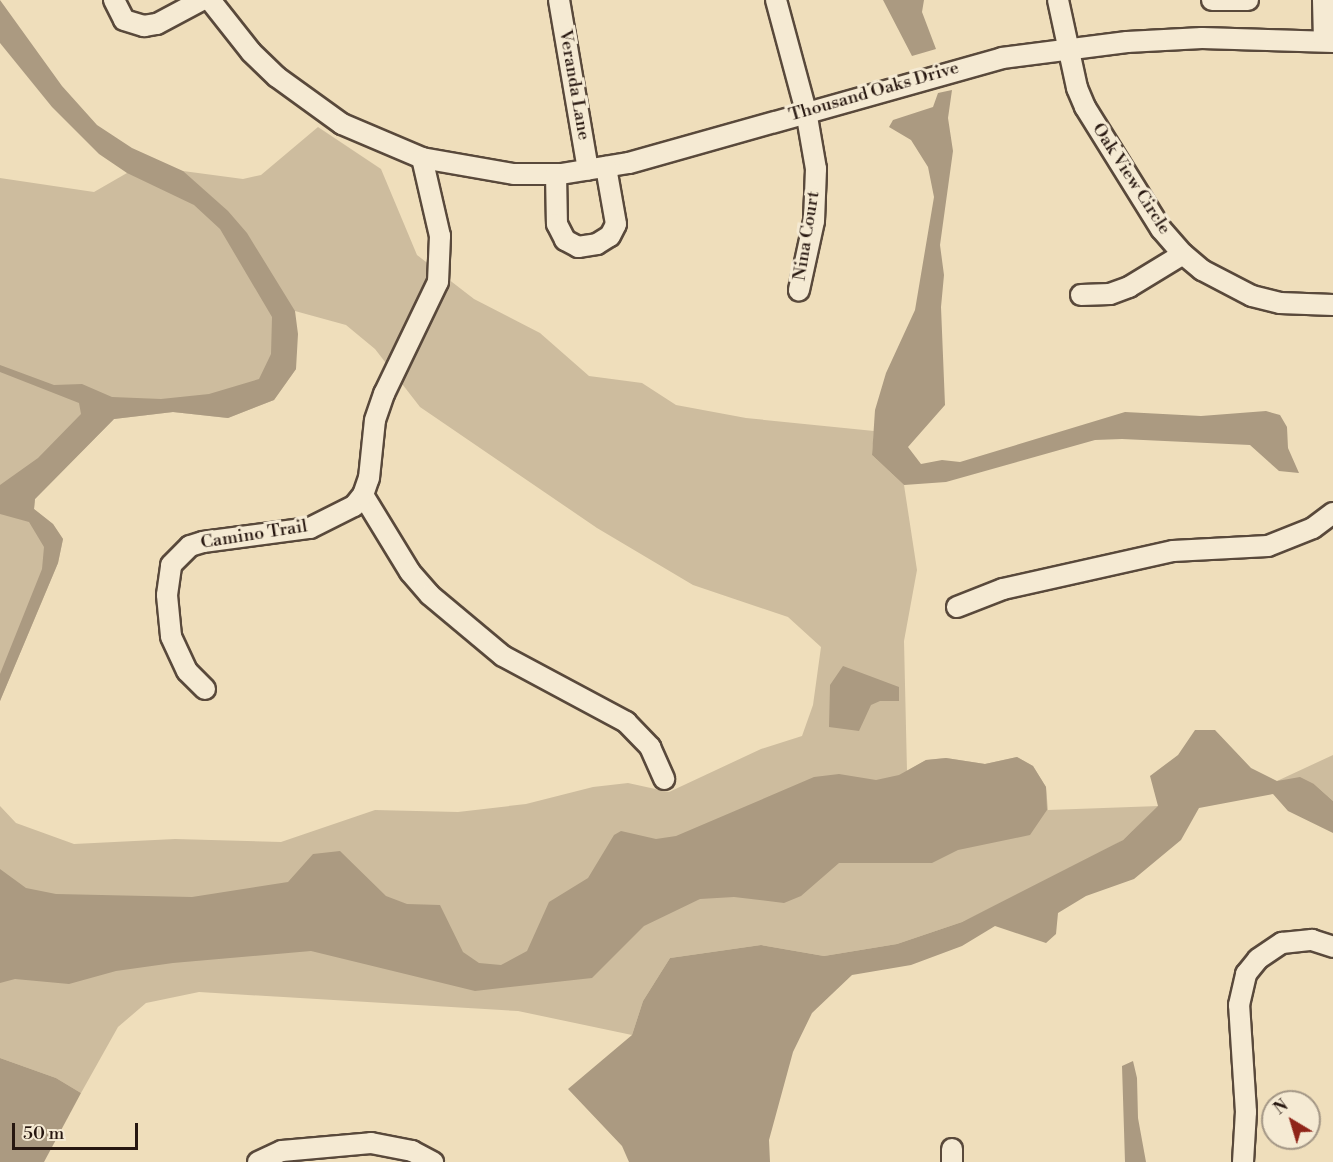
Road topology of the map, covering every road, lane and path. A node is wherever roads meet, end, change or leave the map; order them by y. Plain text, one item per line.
1 (114, 0) edge
2 (202, 0) edge
3 (210, 0) edge
4 (559, 0) edge
5 (776, 0) edge
6 (1059, 0) edge
7 (1212, 0) edge
8 (1248, 0) edge
9 (1323, 0) edge
10 (1328, 42) edge
11 (1070, 48) junction
12 (806, 111) junction
13 (422, 158) junction
14 (597, 169) junction
15 (556, 174) junction
16 (1183, 254) junction
17 (799, 290) dead end
18 (1081, 295) dead end
19 (1333, 305) edge
20 (363, 495) junction
21 (1333, 513) edge
22 (957, 608) dead end
23 (205, 689) dead end
24 (664, 779) dead end
25 (1333, 947) edge
26 (258, 1162) edge
27 (433, 1162) edge
28 (1242, 1162) edge

1 - 2 street
3 - 13 street, Thousand Oaks Drive
4 - 14 street, Veranda Lane
5 - 12 street, Nina Court
6 - 11 street, Oak View Circle
7 - 8 street
9 - 10 street
10 - 11 street, Thousand Oaks Drive
11 - 12 street, Thousand Oaks Drive
11 - 16 street, Oak View Circle
12 - 14 street, Thousand Oaks Drive
12 - 17 street, Nina Court
13 - 15 street, Thousand Oaks Drive
13 - 20 street
14 - 15 street, Thousand Oaks Drive
14 - 15 street, Veranda Lane
16 - 18 street
16 - 19 street, Oak View Circle
20 - 23 street, Camino Trail
20 - 24 street
21 - 22 street
25 - 28 street
26 - 27 street

